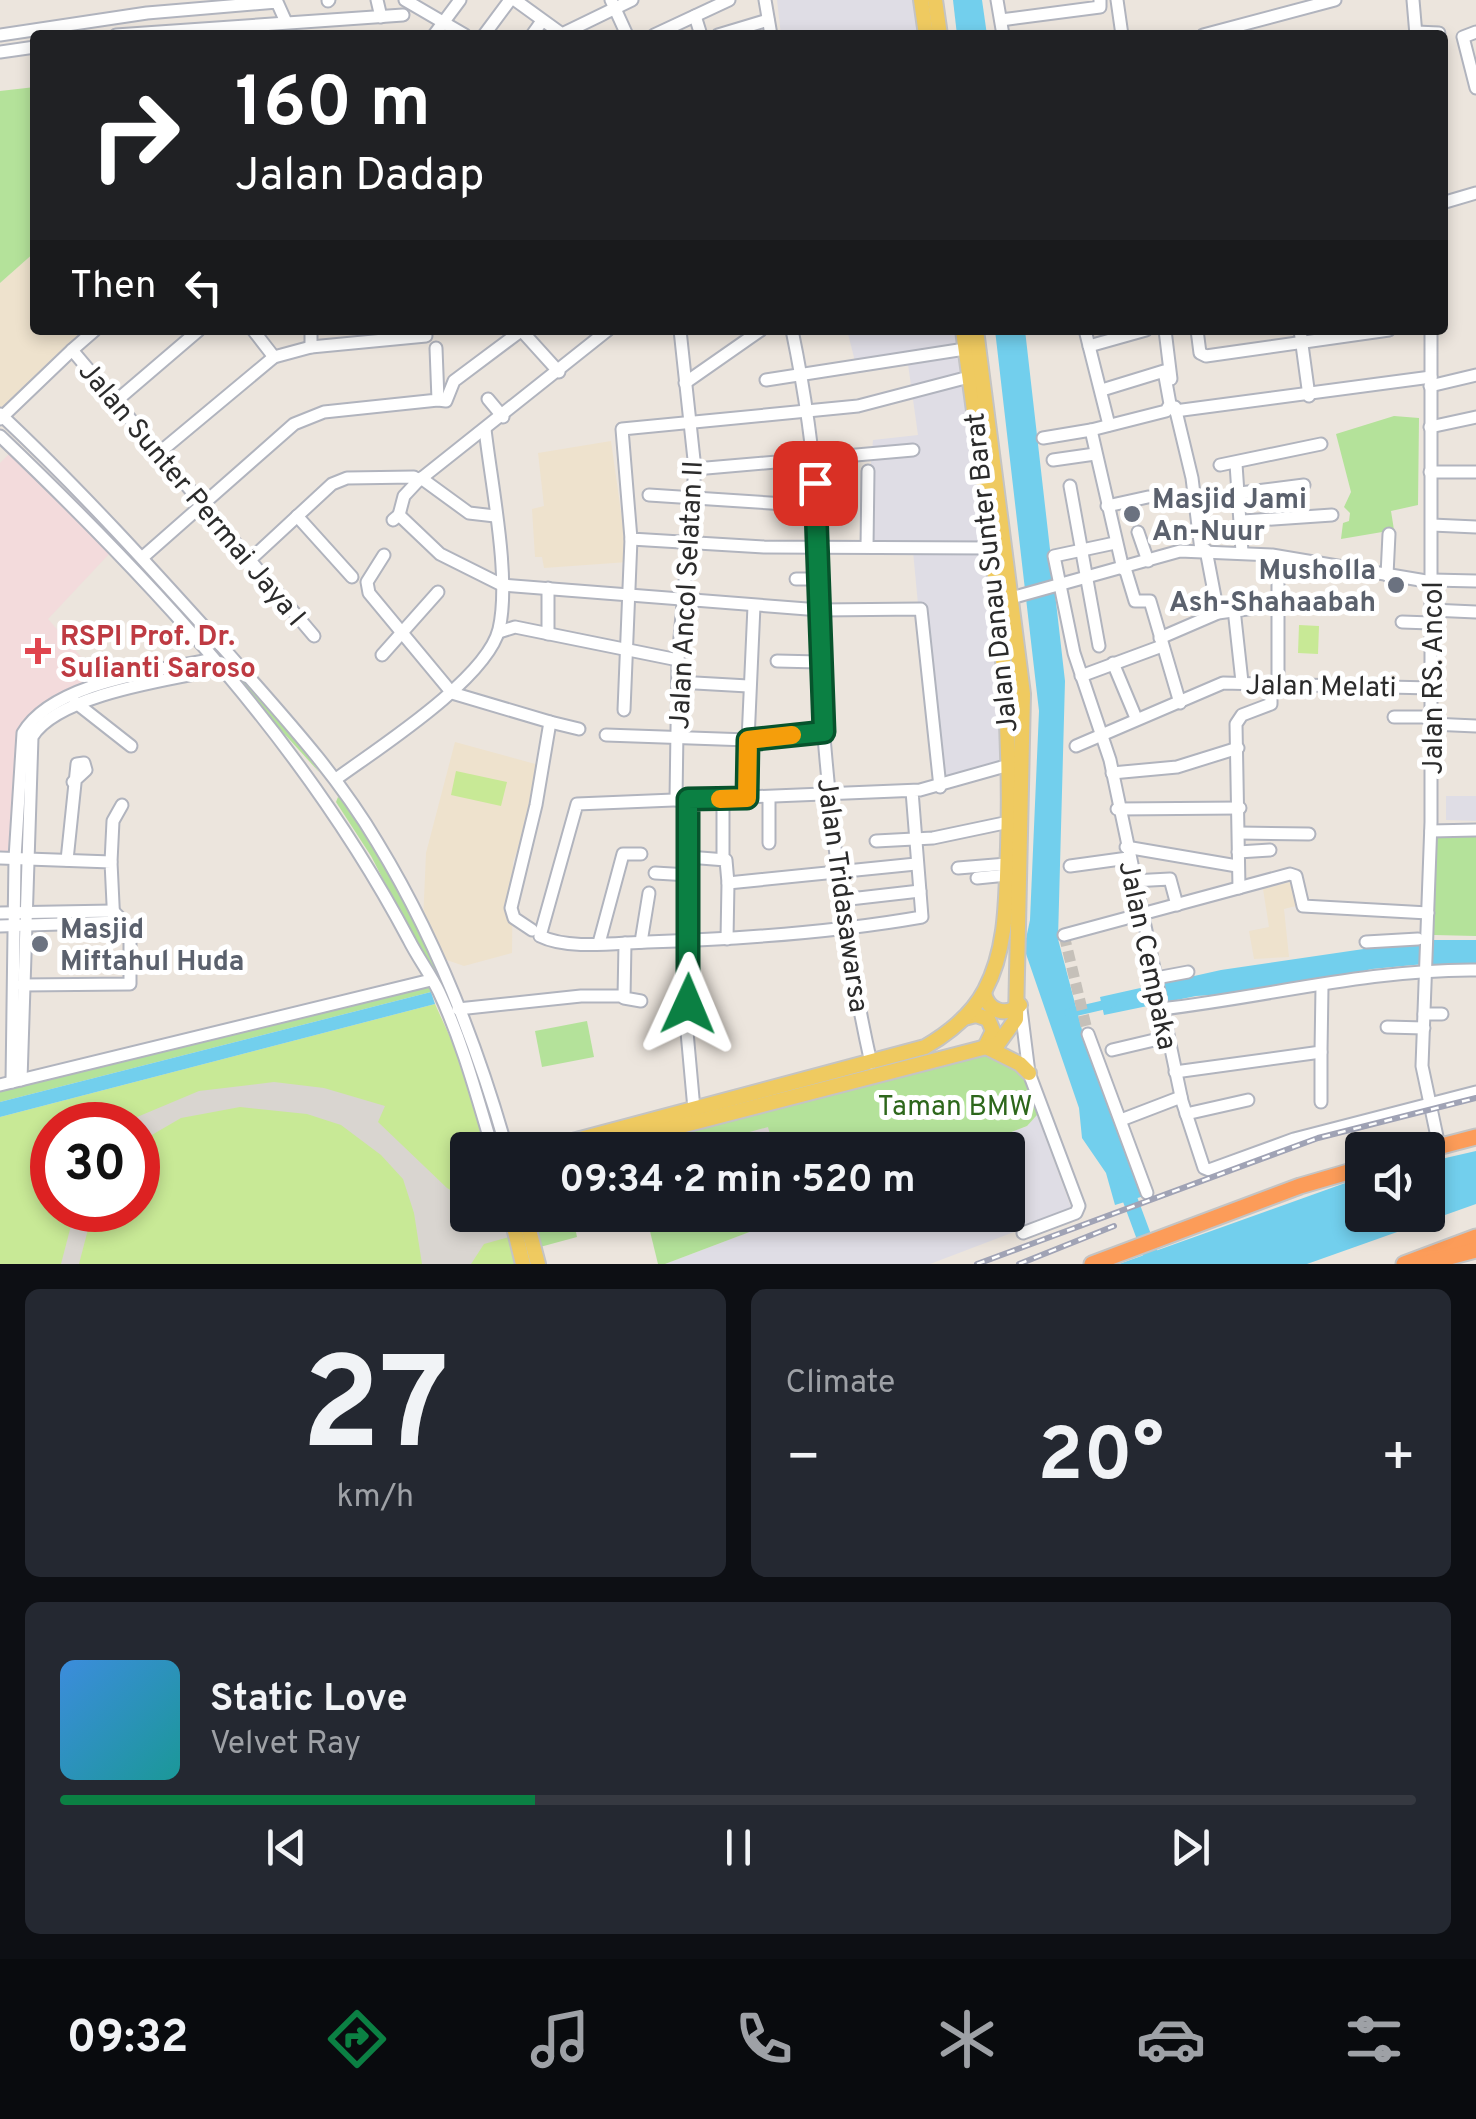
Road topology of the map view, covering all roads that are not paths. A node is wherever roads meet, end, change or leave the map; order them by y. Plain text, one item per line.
1 (377, 0) edge
2 (405, 0) edge
3 (460, 0) edge
4 (512, 0) edge
5 (632, 0) edge
6 (729, 0) edge
7 (765, 0) edge
8 (922, 0) edge
9 (935, 0) edge
10 (998, 0) edge
11 (1100, 0) edge
12 (1118, 0) edge
13 (1335, 0) edge
14 (1413, 0) edge
15 (613, 5) edge
16 (700, 9) edge
17 (403, 15) dead end
18 (381, 17) junction
19 (768, 20) junction
20 (1001, 20) junction
21 (444, 21) junction
22 (542, 21) junction
23 (286, 22) junction
24 (33, 30) edge
25 (190, 30) edge
26 (438, 30) edge
27 (458, 30) edge
28 (488, 30) edge
29 (536, 30) edge
30 (557, 30) edge
31 (570, 30) edge
32 (625, 30) edge
33 (663, 30) edge
34 (735, 30) edge
35 (770, 30) edge
36 (925, 30) edge
37 (939, 30) edge
38 (1002, 30) edge
39 (1121, 30) edge
40 (1222, 30) edge
41 (1416, 30) edge
42 (30, 31) edge
43 (1476, 32) edge
44 (0, 35) edge
45 (30, 48) edge
46 (0, 52) edge
47 (1476, 88) edge
48 (1476, 192) edge
49 (1448, 202) edge
50 (89, 335) edge
51 (193, 335) edge
52 (257, 335) edge
53 (310, 335) edge
54 (514, 335) edge
55 (526, 335) edge
56 (600, 335) edge
57 (680, 335) edge
58 (754, 335) edge
59 (793, 335) edge
60 (964, 335) edge
61 (977, 335) edge
62 (1086, 335) edge
63 (1128, 335) edge
64 (1165, 335) edge
65 (1197, 335) edge
66 (1325, 335) edge
67 (1432, 335) edge
68 (426, 336) dead end
69 (1300, 337) edge
70 (1089, 346) junction
71 (311, 347) junction
72 (436, 348) dead end
73 (965, 349) junction
74 (72, 350) junction
75 (274, 358) junction
76 (559, 372) junction
77 (802, 374) junction
78 (1476, 375) edge
79 (968, 377) junction
80 (766, 380) dead end
81 (1430, 382) junction
82 (684, 383) junction
83 (1102, 390) junction
84 (1309, 396) junction
85 (488, 399) dead end
86 (438, 400) junction
87 (116, 402) junction
88 (1172, 407) junction
89 (808, 412) junction
90 (1, 417) edge
91 (504, 417) junction
92 (1476, 417) edge
93 (691, 421) junction
94 (1109, 425) junction
95 (1430, 426) junction
96 (485, 430) junction
97 (1091, 430) junction
98 (0, 436) edge
99 (1043, 438) dead end
100 (1321, 444) dead end
101 (913, 450) dead end
102 (160, 452) junction
103 (1095, 454) junction
104 (813, 460) junction
105 (1053, 460) dead end
106 (1236, 464) junction
107 (1220, 465) dead end
108 (695, 469) junction
109 (868, 471) dead end
110 (1430, 472) junction
111 (1476, 472) edge
112 (418, 479) junction
113 (1304, 485) dead end
114 (1070, 486) dead end
115 (1240, 493) junction
116 (649, 495) dead end
117 (1148, 497) dead end
118 (692, 498) junction
119 (204, 504) junction
120 (816, 506) junction
121 (1106, 506) junction
122 (1332, 515) dead end
123 (296, 516) junction
124 (494, 516) junction
125 (1243, 522) junction
126 (1432, 525) junction
127 (1476, 527) edge
128 (1138, 532) dead end
129 (1389, 534) dead end
130 (631, 539) junction
131 (687, 542) junction
132 (1115, 542) junction
133 (819, 547) junction
134 (866, 547) junction
135 (991, 548) junction
136 (1204, 550) junction
137 (1079, 552) junction
138 (1242, 552) junction
139 (384, 555) dead end
140 (1278, 556) junction
141 (142, 557) junction
142 (252, 558) junction
143 (1148, 561) junction
144 (1124, 569) junction
145 (1388, 575) junction
146 (352, 577) dead end
147 (796, 579) dead end
148 (819, 579) junction
149 (1085, 580) junction
150 (1432, 581) junction
151 (1476, 581) edge
152 (502, 585) junction
153 (548, 588) junction
154 (1059, 588) junction
155 (438, 592) dead end
156 (628, 595) junction
157 (1016, 597) junction
158 (683, 601) junction
159 (754, 606) junction
160 (1278, 606) junction
161 (1234, 609) junction
162 (820, 610) junction
163 (1476, 612) edge
164 (1218, 614) junction
165 (1431, 616) junction
166 (1402, 622) dead end
167 (403, 632) junction
168 (499, 632) junction
169 (548, 634) junction
170 (314, 636) dead end
171 (1161, 642) junction
172 (1099, 646) dead end
173 (625, 652) junction
174 (382, 655) dead end
175 (678, 660) junction
176 (777, 661) dead end
177 (819, 662) junction
178 (1113, 663) junction
179 (216, 664) junction
180 (1081, 676) junction
181 (678, 682) junction
182 (1242, 682) junction
183 (1275, 685) junction
184 (748, 686) junction
185 (1431, 688) junction
186 (452, 692) junction
187 (68, 696) junction
188 (1180, 702) junction
189 (80, 704) junction
190 (624, 710) dead end
191 (1394, 717) dead end
192 (1136, 718) junction
193 (1431, 720) junction
194 (550, 722) junction
195 (1476, 726) edge
196 (578, 729) dead end
197 (824, 732) junction
198 (1100, 734) junction
199 (606, 735) dead end
200 (677, 738) junction
201 (748, 740) junction
202 (131, 746) dead end
203 (1076, 746) dead end
204 (1238, 748) junction
205 (1013, 762) junction
206 (326, 767) junction
207 (1112, 773) junction
208 (312, 778) junction
209 (336, 779) junction
210 (73, 782) dead end
211 (940, 787) junction
212 (344, 791) junction
213 (912, 791) junction
214 (828, 795) junction
215 (769, 797) junction
216 (723, 798) junction
217 (747, 798) junction
218 (682, 800) junction
219 (328, 802) junction
220 (122, 805) dead end
221 (1117, 808) junction
222 (1240, 808) junction
223 (1009, 822) junction
224 (1431, 830) junction
225 (1476, 830) edge
226 (1239, 834) junction
227 (1309, 834) dead end
228 (916, 839) junction
229 (876, 840) dead end
230 (769, 843) dead end
231 (1270, 850) dead end
232 (1127, 852) junction
233 (640, 854) dead end
234 (688, 857) junction
235 (0, 858) edge
236 (20, 858) junction
237 (723, 859) junction
238 (1238, 859) junction
239 (67, 860) junction
240 (110, 862) junction
241 (916, 864) junction
242 (1070, 866) dead end
243 (958, 868) dead end
244 (1007, 870) junction
245 (839, 872) junction
246 (655, 873) dead end
247 (688, 875) junction
248 (977, 878) dead end
249 (1132, 882) junction
250 (728, 885) junction
251 (712, 886) dead end
252 (1240, 888) junction
253 (920, 890) junction
254 (649, 893) dead end
255 (842, 900) junction
256 (1177, 905) junction
257 (113, 911) junction
258 (1141, 913) junction
259 (1428, 913) junction
260 (12, 919) edge
261 (119, 923) junction
262 (845, 928) junction
263 (532, 930) dead end
264 (1064, 935) dead end
265 (728, 939) junction
266 (1422, 939) junction
267 (688, 941) junction
268 (599, 942) junction
269 (641, 942) junction
270 (1366, 942) dead end
271 (624, 943) junction
272 (1425, 968) junction
273 (1476, 970) edge
274 (1188, 972) dead end
275 (431, 980) junction
276 (1156, 981) junction
277 (22, 985) junction
278 (1322, 987) junction
279 (984, 992) junction
280 (624, 996) junction
281 (641, 1001) dead end
282 (1020, 1002) junction
283 (1161, 1008) junction
284 (458, 1009) junction
285 (1424, 1014) junction
286 (1442, 1014) dead end
287 (964, 1018) junction
288 (1386, 1028) dead end
289 (1424, 1028) junction
290 (1088, 1034) tunnel mouth
291 (1167, 1037) junction
292 (985, 1047) junction
293 (1112, 1050) dead end
294 (1321, 1052) junction
295 (870, 1062) junction
296 (1175, 1072) junction
297 (1028, 1073) junction
298 (838, 1078) junction
299 (11, 1082) edge
300 (1476, 1092) edge
301 (1181, 1097) junction
302 (1248, 1100) dead end
303 (1321, 1102) dead end
304 (1428, 1102) junction
305 (694, 1108) junction
306 (1186, 1114) junction
307 (1120, 1120) junction
308 (489, 1132) edge
309 (502, 1132) edge
310 (605, 1132) edge
311 (650, 1132) edge
312 (1431, 1132) edge
313 (1476, 1137) edge
314 (1445, 1145) edge
315 (1345, 1174) edge
316 (1147, 1193) dead end
317 (515, 1232) edge
318 (530, 1232) edge
319 (1024, 1233) dead end
320 (1476, 1237) edge
321 (1476, 1250) edge
322 (1110, 1260) edge
323 (523, 1264) edge
324 (538, 1264) edge
325 (1092, 1264) edge
326 (1404, 1264) edge
327 (1423, 1264) edge

1 - 18 street
2 - 21 street
3 - 21 street
4 - 22 street
4 - 28 street
5 - 15 street
6 - 16 street
7 - 19 street
8 - 36 main road
9 - 37 main road
10 - 20 street
11 - 20 street
12 - 39 street
13 - 40 street
14 - 41 street
15 - 31 street
15 - 32 street
16 - 33 street
17 - 18 street
18 - 23 street
19 - 34 street
19 - 35 street
20 - 38 street
21 - 26 street
21 - 27 street
22 - 29 street
22 - 30 street
23 - 24 street
23 - 25 street
42 - 44 street
43 - 47 street
45 - 46 street
48 - 49 street
50 - 74 street, Jalan Sunter Permai Jaya I
51 - 87 street
52 - 75 street
53 - 71 street
54 - 86 street
55 - 76 street
56 - 76 street
57 - 82 street, Jalan Ancol Selatan II
58 - 82 street
59 - 77 street, Jalan Tridasawarsa
60 - 73 main road, Jalan Danau Sunter Barat
61 - 157 main road, Jalan Danau Sunter Barat
62 - 70 street
63 - 70 street
64 - 88 street
65 - 69 street
66 - 69 street
67 - 81 street, Jalan RS. Ancol
68 - 71 street
69 - 84 street
70 - 83 street
71 - 75 street
72 - 86 street
73 - 77 street
73 - 79 main road, Jalan Danau Sunter Barat
74 - 87 street, Jalan Sunter Permai Jaya I
74 - 90 street, Jalan Sunter Permai Jaya I
75 - 102 street
76 - 91 street
77 - 80 street
77 - 89 street, Jalan Tridasawarsa
78 - 81 street
79 - 89 street
79 - 135 main road, Jalan Danau Sunter Barat
81 - 84 street
81 - 95 street, Jalan RS. Ancol
82 - 93 street, Jalan Ancol Selatan II
83 - 88 street
83 - 94 street
84 - 88 street
85 - 91 street
86 - 119 street
87 - 102 street, Jalan Sunter Permai Jaya I
88 - 94 street
88 - 136 street
89 - 93 street
89 - 104 street, Jalan Tridasawarsa
90 - 141 street
91 - 96 street
92 - 95 street
93 - 108 street, Jalan Ancol Selatan II
93 - 130 street
94 - 97 street
95 - 110 street, Jalan RS. Ancol
96 - 112 street
96 - 124 street
97 - 99 street
97 - 103 street
98 - 179 street
100 - 106 street
101 - 104 street
102 - 119 street, Jalan Sunter Permai Jaya I
103 - 105 street
103 - 121 street
104 - 108 street
104 - 120 street, Jalan Tridasawarsa
106 - 107 street
106 - 115 street
108 - 118 street, Jalan Ancol Selatan II
109 - 134 street
110 - 111 street
110 - 126 street, Jalan RS. Ancol
112 - 123 street
112 - 124 street
112 - 152 street
113 - 115 street
114 - 137 street
115 - 125 street
116 - 118 street
117 - 121 street
118 - 120 street
118 - 131 street, Jalan Ancol Selatan II
119 - 141 street
119 - 142 street, Jalan Sunter Permai Jaya I
120 - 133 street, Jalan Tridasawarsa
121 - 132 street
122 - 125 street
123 - 142 street
123 - 146 street
124 - 152 street
125 - 138 street
126 - 127 street
126 - 150 street, Jalan RS. Ancol
128 - 143 street
129 - 145 street
130 - 131 street
130 - 156 street
131 - 133 street
131 - 158 street, Jalan Ancol Selatan II
132 - 137 street
132 - 144 street
133 - 134 street
133 - 148 street, Jalan Tridasawarsa
134 - 135 street
135 - 205 main road, Jalan Danau Sunter Barat
136 - 138 street
136 - 143 street
136 - 164 street
137 - 149 street
137 - 154 street, Jalan Cempaka
138 - 140 street
139 - 167 street
140 - 145 street
140 - 160 street
141 - 206 street
142 - 170 street, Jalan Sunter Permai Jaya I
143 - 144 street
144 - 149 street
144 - 171 street
145 - 150 street
147 - 148 street
148 - 162 street, Jalan Tridasawarsa
149 - 154 street
149 - 172 street
150 - 151 street
150 - 165 street, Jalan RS. Ancol
152 - 153 street
152 - 168 street
153 - 156 street
153 - 169 street
154 - 157 street
154 - 180 street, Jalan Cempaka
155 - 167 street
156 - 158 street
156 - 173 street
157 - 205 main road, Jalan Danau Sunter Barat
158 - 159 street
158 - 175 street, Jalan Ancol Selatan II
159 - 162 street
159 - 184 street
160 - 161 street
160 - 183 street
161 - 164 street
161 - 182 street
162 - 177 street, Jalan Tridasawarsa
162 - 211 street
163 - 165 street
164 - 171 street
165 - 166 street
165 - 185 street, Jalan RS. Ancol
167 - 174 street
167 - 186 street
168 - 169 street
168 - 186 street
169 - 173 street
171 - 178 street
171 - 188 street
173 - 175 street
173 - 190 street
175 - 181 street, Jalan Ancol Selatan II
176 - 177 street
177 - 197 street, Jalan Tridasawarsa
178 - 180 street
178 - 192 street
179 - 187 street
179 - 189 street
179 - 208 street
180 - 198 street, Jalan Cempaka
181 - 184 street
181 - 200 street, Jalan Ancol Selatan II
182 - 183 street, Jalan Melati
182 - 188 street, Jalan Melati
183 - 185 street, Jalan Melati
183 - 204 street
184 - 201 street
185 - 193 street, Jalan RS. Ancol
186 - 194 street
186 - 209 street
187 - 189 street
187 - 236 street
188 - 192 street, Jalan Melati
189 - 202 street
189 - 236 street
191 - 193 street
192 - 198 street, Jalan Melati
193 - 195 street
193 - 224 street, Jalan RS. Ancol
194 - 196 street
194 - 263 street
197 - 201 street
197 - 214 street, Jalan Tridasawarsa
198 - 203 street, Jalan Melati
198 - 207 street, Jalan Cempaka
199 - 200 street
200 - 201 street
200 - 218 street, Jalan Ancol Selatan II
201 - 217 street
204 - 207 street
204 - 222 street
205 - 211 street
205 - 223 main road, Jalan Danau Sunter Barat
205 - 282 main road, Jalan Danau Sunter Barat
206 - 208 street
206 - 209 street
207 - 221 street, Jalan Cempaka
208 - 219 street
209 - 212 street
210 - 239 street
211 - 213 street
212 - 219 street
212 - 284 street
213 - 214 street
213 - 228 street
214 - 215 street
214 - 245 street, Jalan Tridasawarsa
215 - 217 street
215 - 230 street
216 - 217 street
216 - 218 street
216 - 237 street
218 - 234 street, Jalan Ancol Selatan II
218 - 268 street
219 - 275 street
220 - 240 street
221 - 222 street
221 - 232 street, Jalan Cempaka
222 - 226 street
223 - 228 street
223 - 244 main road, Jalan Danau Sunter Barat
224 - 225 street
224 - 259 street, Jalan RS. Ancol
226 - 227 street
226 - 238 street
228 - 229 street
228 - 241 street
231 - 238 street
232 - 238 street
232 - 242 street
232 - 249 street, Jalan Cempaka
233 - 268 street
234 - 237 street
234 - 247 street, Jalan Ancol Selatan II
235 - 236 street
236 - 239 street
236 - 260 street
237 - 250 street
238 - 252 street
239 - 240 street
240 - 257 street
241 - 245 street
241 - 253 street
243 - 244 street
244 - 248 street
244 - 279 main road, Jalan Danau Sunter Barat
245 - 250 street
245 - 255 street, Jalan Tridasawarsa
246 - 247 street
247 - 267 street, Jalan Ancol Selatan II
249 - 256 street
249 - 258 street, Jalan Cempaka
250 - 251 street
250 - 265 street
252 - 256 street
252 - 259 street
253 - 255 street
253 - 262 street
254 - 269 street
255 - 262 street, Jalan Tridasawarsa
256 - 258 street
257 - 260 street
257 - 261 street
258 - 264 street
258 - 276 street, Jalan Cempaka
259 - 266 street, Jalan RS. Ancol
260 - 261 street
260 - 277 street
260 - 299 street
261 - 277 street
262 - 265 street
262 - 295 street, Jalan Tridasawarsa
265 - 267 street
266 - 270 street
266 - 272 street, Jalan RS. Ancol
267 - 269 street
267 - 305 street, Jalan Ancol Selatan II
268 - 271 street
269 - 271 street
271 - 280 street
272 - 273 street
272 - 278 street
272 - 285 street, Jalan RS. Ancol
274 - 276 street
275 - 299 street
275 - 308 street
276 - 283 street, Jalan Cempaka
277 - 299 street
278 - 283 street
278 - 294 street
279 - 282 main road
279 - 287 main road, Jalan Danau Sunter Barat
280 - 281 street
280 - 284 street
282 - 292 main road
282 - 297 street
283 - 291 street, Jalan Cempaka
284 - 309 street
285 - 286 street
285 - 289 street, Jalan RS. Ancol
287 - 292 main road
287 - 295 main road, Jalan Danau Sunter Barat
288 - 289 street
289 - 304 street, Jalan RS. Ancol
290 - 307 street
291 - 293 street
291 - 296 street, Jalan Cempaka
292 - 297 main road
292 - 298 main road, Jalan Danau Sunter Barat
294 - 296 street
294 - 303 street
295 - 298 main road, Jalan Danau Sunter Barat
296 - 301 street, Jalan Cempaka
297 - 319 street
298 - 305 main road, Jalan Danau Sunter Barat
298 - 311 main road, Jalan Danau Sunter Barat
300 - 304 street
301 - 306 street, Jalan Cempaka
301 - 307 street
302 - 306 street
304 - 306 street, Jalan Cempaka
304 - 312 street, Jalan RS. Ancol
305 - 310 main road, Jalan Danau Sunter Barat
307 - 316 street
313 - 314 highway
315 - 322 highway
317 - 323 main road
318 - 324 main road
320 - 326 highway
321 - 327 highway
322 - 325 highway

